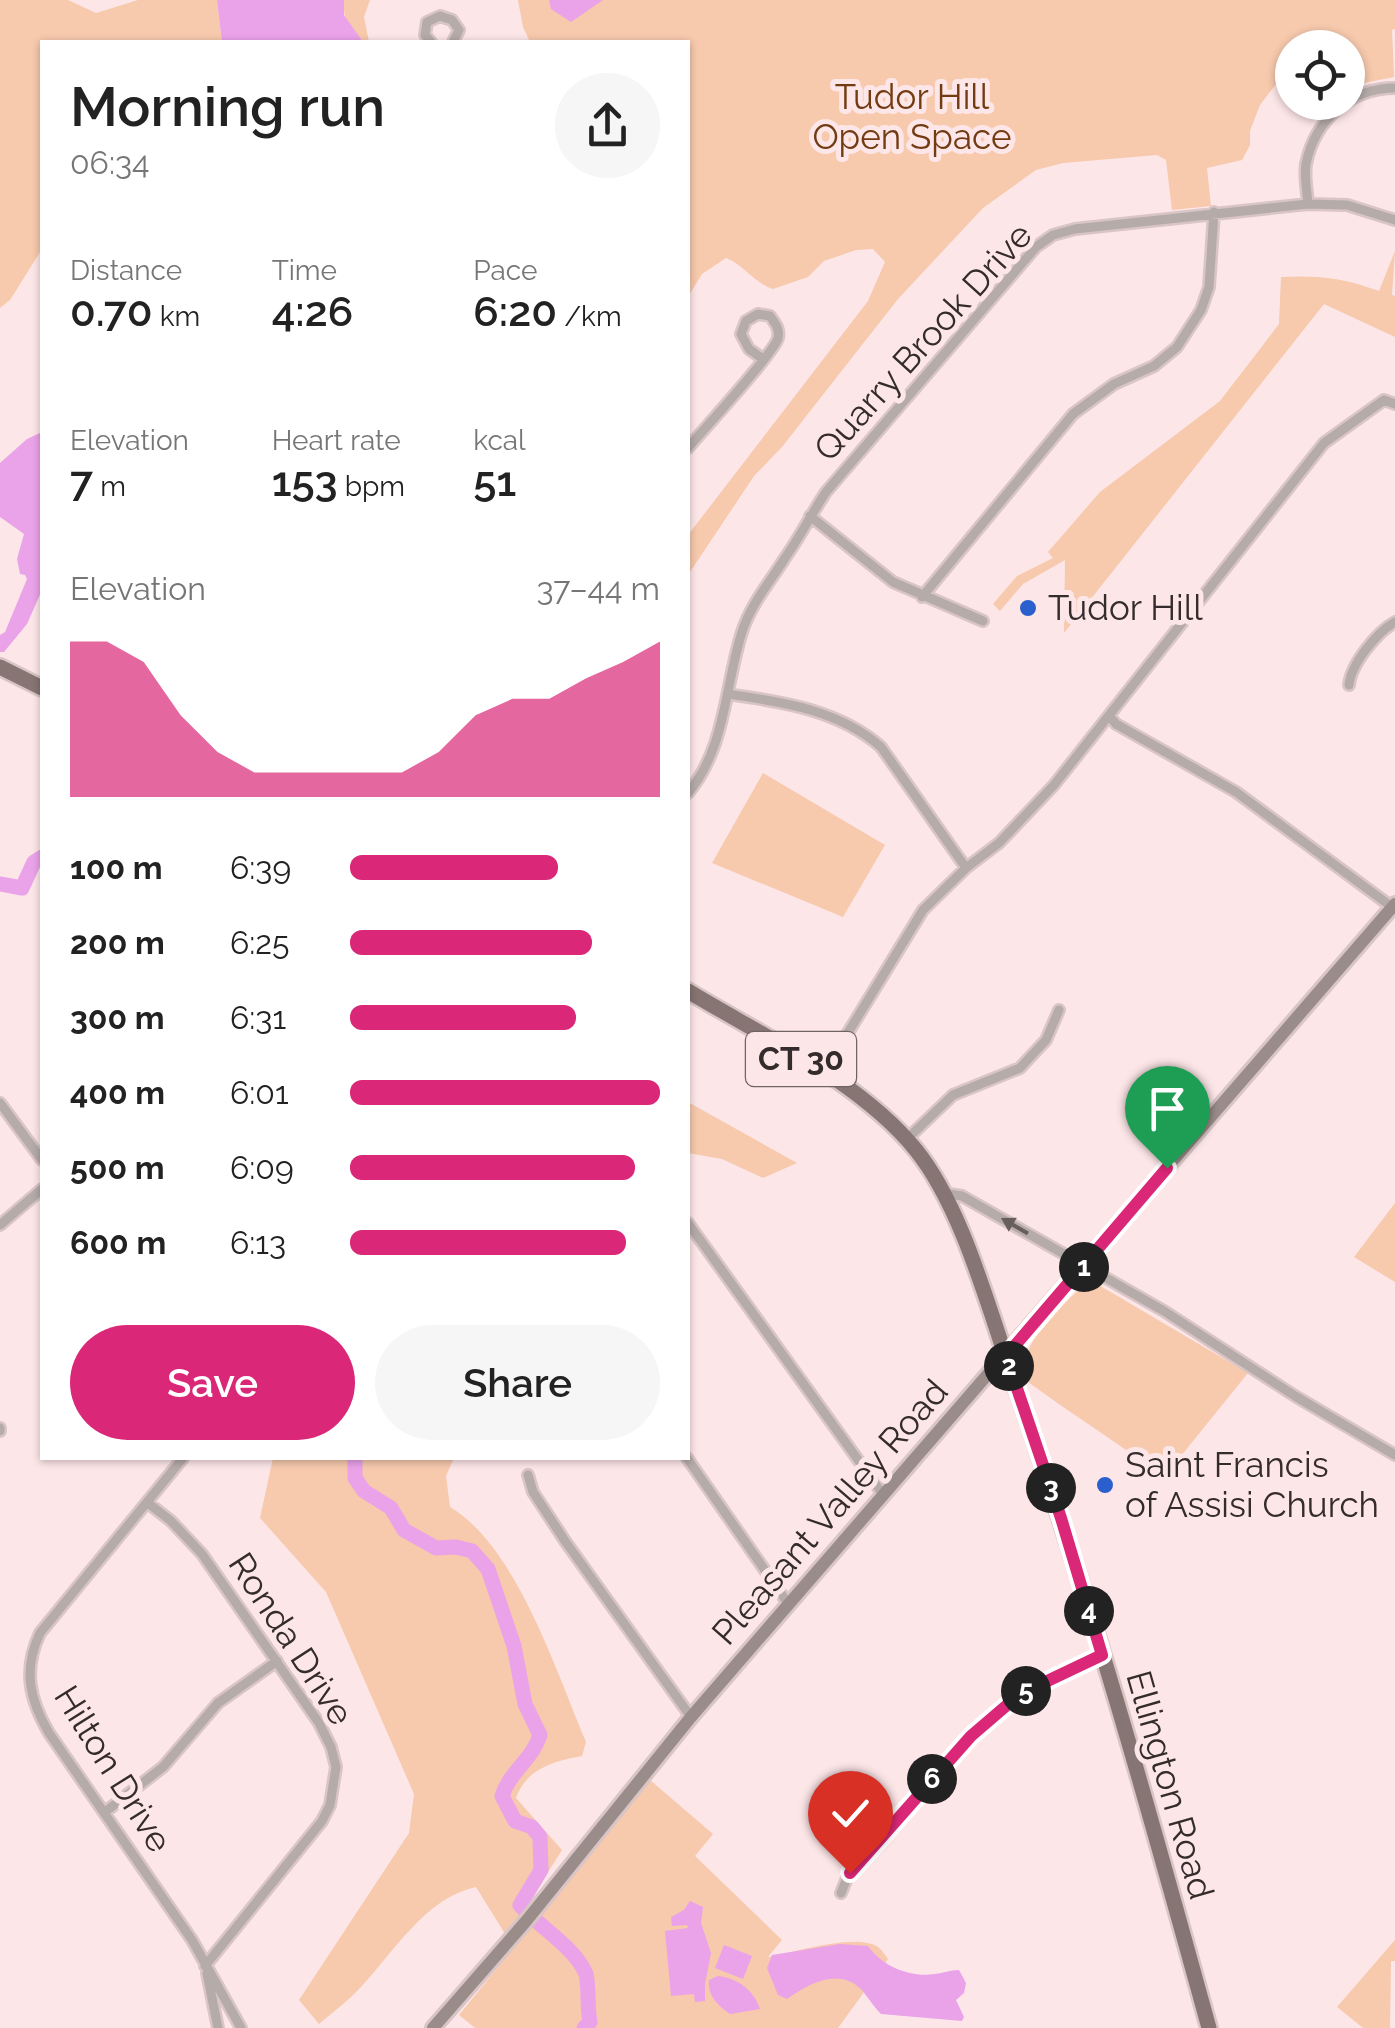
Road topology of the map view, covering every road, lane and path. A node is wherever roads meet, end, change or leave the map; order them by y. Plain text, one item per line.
1 (429, 40) edge
2 (454, 40) edge
3 (1395, 88) edge
4 (1308, 204) junction
5 (1214, 212) junction
6 (1395, 220) edge
7 (762, 359) junction
8 (1395, 404) edge
9 (690, 446) edge
10 (810, 516) junction
11 (922, 597) junction
12 (983, 621) dead end
13 (1395, 622) edge
14 (0, 667) edge
15 (1348, 685) dead end
16 (40, 687) edge
17 (728, 694) junction
18 (1110, 717) junction
19 (690, 790) edge
20 (966, 868) junction
21 (1394, 905) edge
22 (690, 992) edge
23 (1058, 1010) dead end
24 (824, 1072) junction
25 (0, 1103) edge
26 (906, 1139) junction
27 (40, 1157) edge
28 (40, 1191) edge
29 (944, 1193) junction
30 (0, 1226) edge
31 (690, 1226) edge
32 (1084, 1266) junction
33 (1006, 1356) junction
34 (1395, 1454) edge
35 (180, 1460) edge
36 (688, 1460) edge
37 (528, 1475) dead end
38 (884, 1497) junction
39 (148, 1503) junction
40 (789, 1605) junction
41 (1102, 1655) junction
42 (276, 1660) junction
43 (692, 1718) junction
44 (105, 1812) junction
45 (841, 1893) dead end
46 (206, 1966) junction
47 (218, 2028) edge
48 (240, 2028) edge
49 (433, 2028) edge
50 (1208, 2028) edge

1 - 2 street
3 - 4 street
4 - 5 street, Quarry Brook Drive
4 - 6 street, Quarry Brook Drive
5 - 10 street, Quarry Brook Drive
5 - 11 street
7 - 7 street
7 - 9 street
8 - 18 street
10 - 11 street
10 - 17 street, Quarry Brook Drive
11 - 12 street
13 - 15 street
14 - 16 main road
17 - 19 street, Quarry Brook Drive
17 - 20 street
18 - 20 street
18 - 21 street
20 - 24 street
21 - 32 main road, Pleasant Valley Road
22 - 24 main road, Ellington Road / CT 30
23 - 26 street
24 - 26 main road, Ellington Road / CT 30
25 - 27 street
26 - 29 main road, Ellington Road / CT 30
28 - 30 street
32 -> 29 street
29 - 33 main road, Ellington Road / CT 30
31 - 38 street
32 - 33 main road, Pleasant Valley Road
32 - 34 street
33 - 38 main road, Pleasant Valley Road
33 - 41 main road, Ellington Road / CT 30
35 - 39 street, Hilton Drive
36 - 40 street
37 - 43 street
38 - 40 main road, Pleasant Valley Road
39 - 42 street, Ronda Drive
39 - 44 street, Hilton Drive
40 - 43 main road, Pleasant Valley Road
41 - 45 street
41 - 50 main road, Ellington Road / CT 30
42 - 44 street
42 - 46 street, Ronda Drive
43 - 49 main road, Pleasant Valley Road
44 - 46 street, Hilton Drive
46 - 47 street, Hilton Drive
46 - 48 street, Hilton Drive

